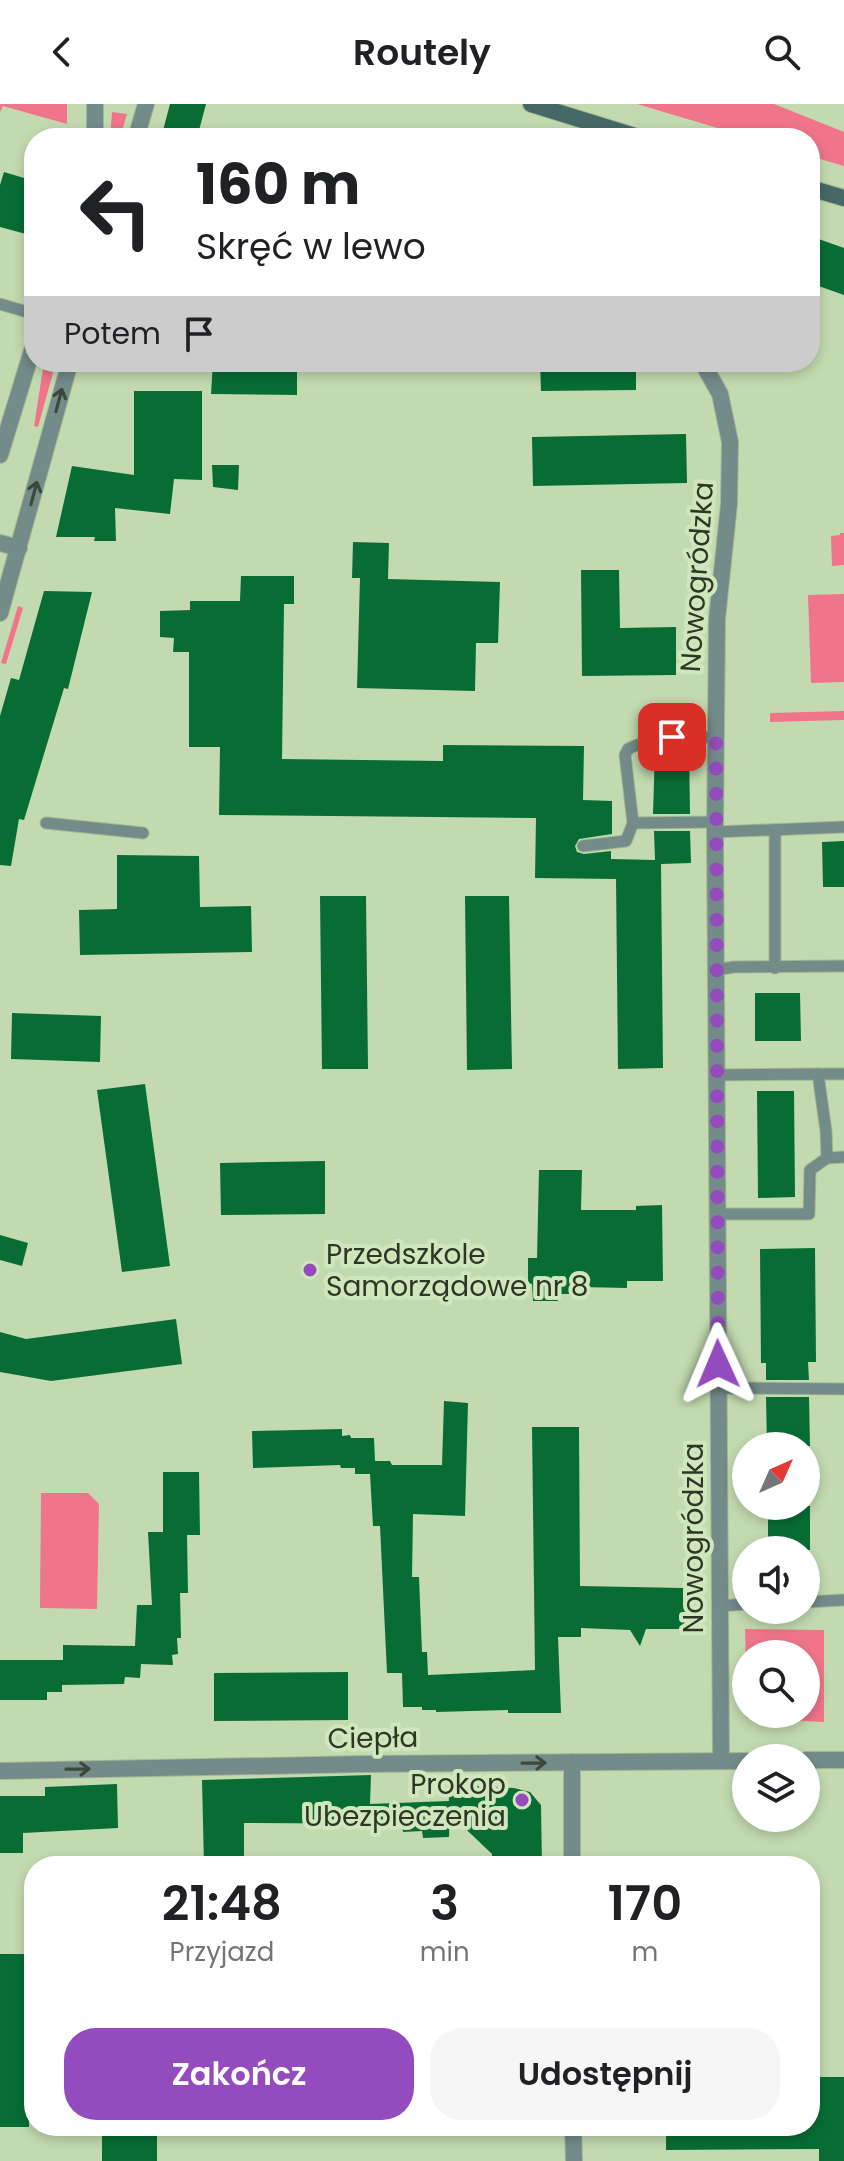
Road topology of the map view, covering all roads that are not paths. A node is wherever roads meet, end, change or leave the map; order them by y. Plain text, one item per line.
1 (95, 104) edge
2 (146, 104) edge
3 (531, 104) edge
4 (95, 128) edge
5 (139, 128) edge
6 (609, 128) edge
7 (820, 191) edge
8 (844, 198) edge
9 (0, 304) edge
10 (24, 311) edge
11 (25, 372) edge
12 (67, 372) edge
13 (708, 372) edge
14 (0, 455) edge
15 (0, 543) edge
16 (19, 548) junction
17 (0, 613) edge
18 (716, 737) junction
19 (46, 823) dead end
20 (633, 823) junction
21 (715, 827) junction
22 (844, 827) edge
23 (775, 830) junction
24 (143, 833) dead end
25 (583, 846) dead end
26 (844, 966) edge
27 (775, 968) junction
28 (715, 970) junction
29 (818, 1074) junction
30 (844, 1074) edge
31 (716, 1075) junction
32 (844, 1157) edge
33 (827, 1158) junction
34 (717, 1214) junction
35 (719, 1388) junction
36 (844, 1389) edge
37 (844, 1600) edge
38 (820, 1601) edge
39 (732, 1605) edge
40 (720, 1606) junction
41 (820, 1760) edge
42 (844, 1760) edge
43 (721, 1761) junction
44 (732, 1761) edge
45 (572, 1762) junction
46 (0, 1771) edge
47 (572, 1856) edge
48 (573, 2136) edge
49 (574, 2161) edge

1 - 4 street
2 - 5 street
3 - 6 main road
7 - 8 main road
9 - 10 lane
11 - 14 street
16 -> 12 street
13 - 18 street, Nowogródzka
15 - 16 street
16 - 17 street
18 - 20 lane
18 - 21 street, Nowogródzka
19 - 24 lane
20 - 21 lane
20 - 25 lane
21 - 23 lane
21 - 28 street, Nowogródzka
22 - 23 lane
23 - 27 lane
26 - 27 lane
27 - 28 lane
28 - 31 street, Nowogródzka
29 - 30 lane
29 - 31 lane
29 - 33 lane
31 - 34 street, Nowogródzka
32 - 33 lane
33 - 34 lane
34 - 35 street, Nowogródzka
35 - 36 lane
35 - 40 street, Nowogródzka
37 - 38 lane
39 - 40 lane
40 - 43 street, Nowogródzka
41 - 42 street
43 - 44 street, Ciepła
43 - 45 street, Ciepła
46 -> 45 street, Ciepła
45 - 47 street
48 - 49 street

